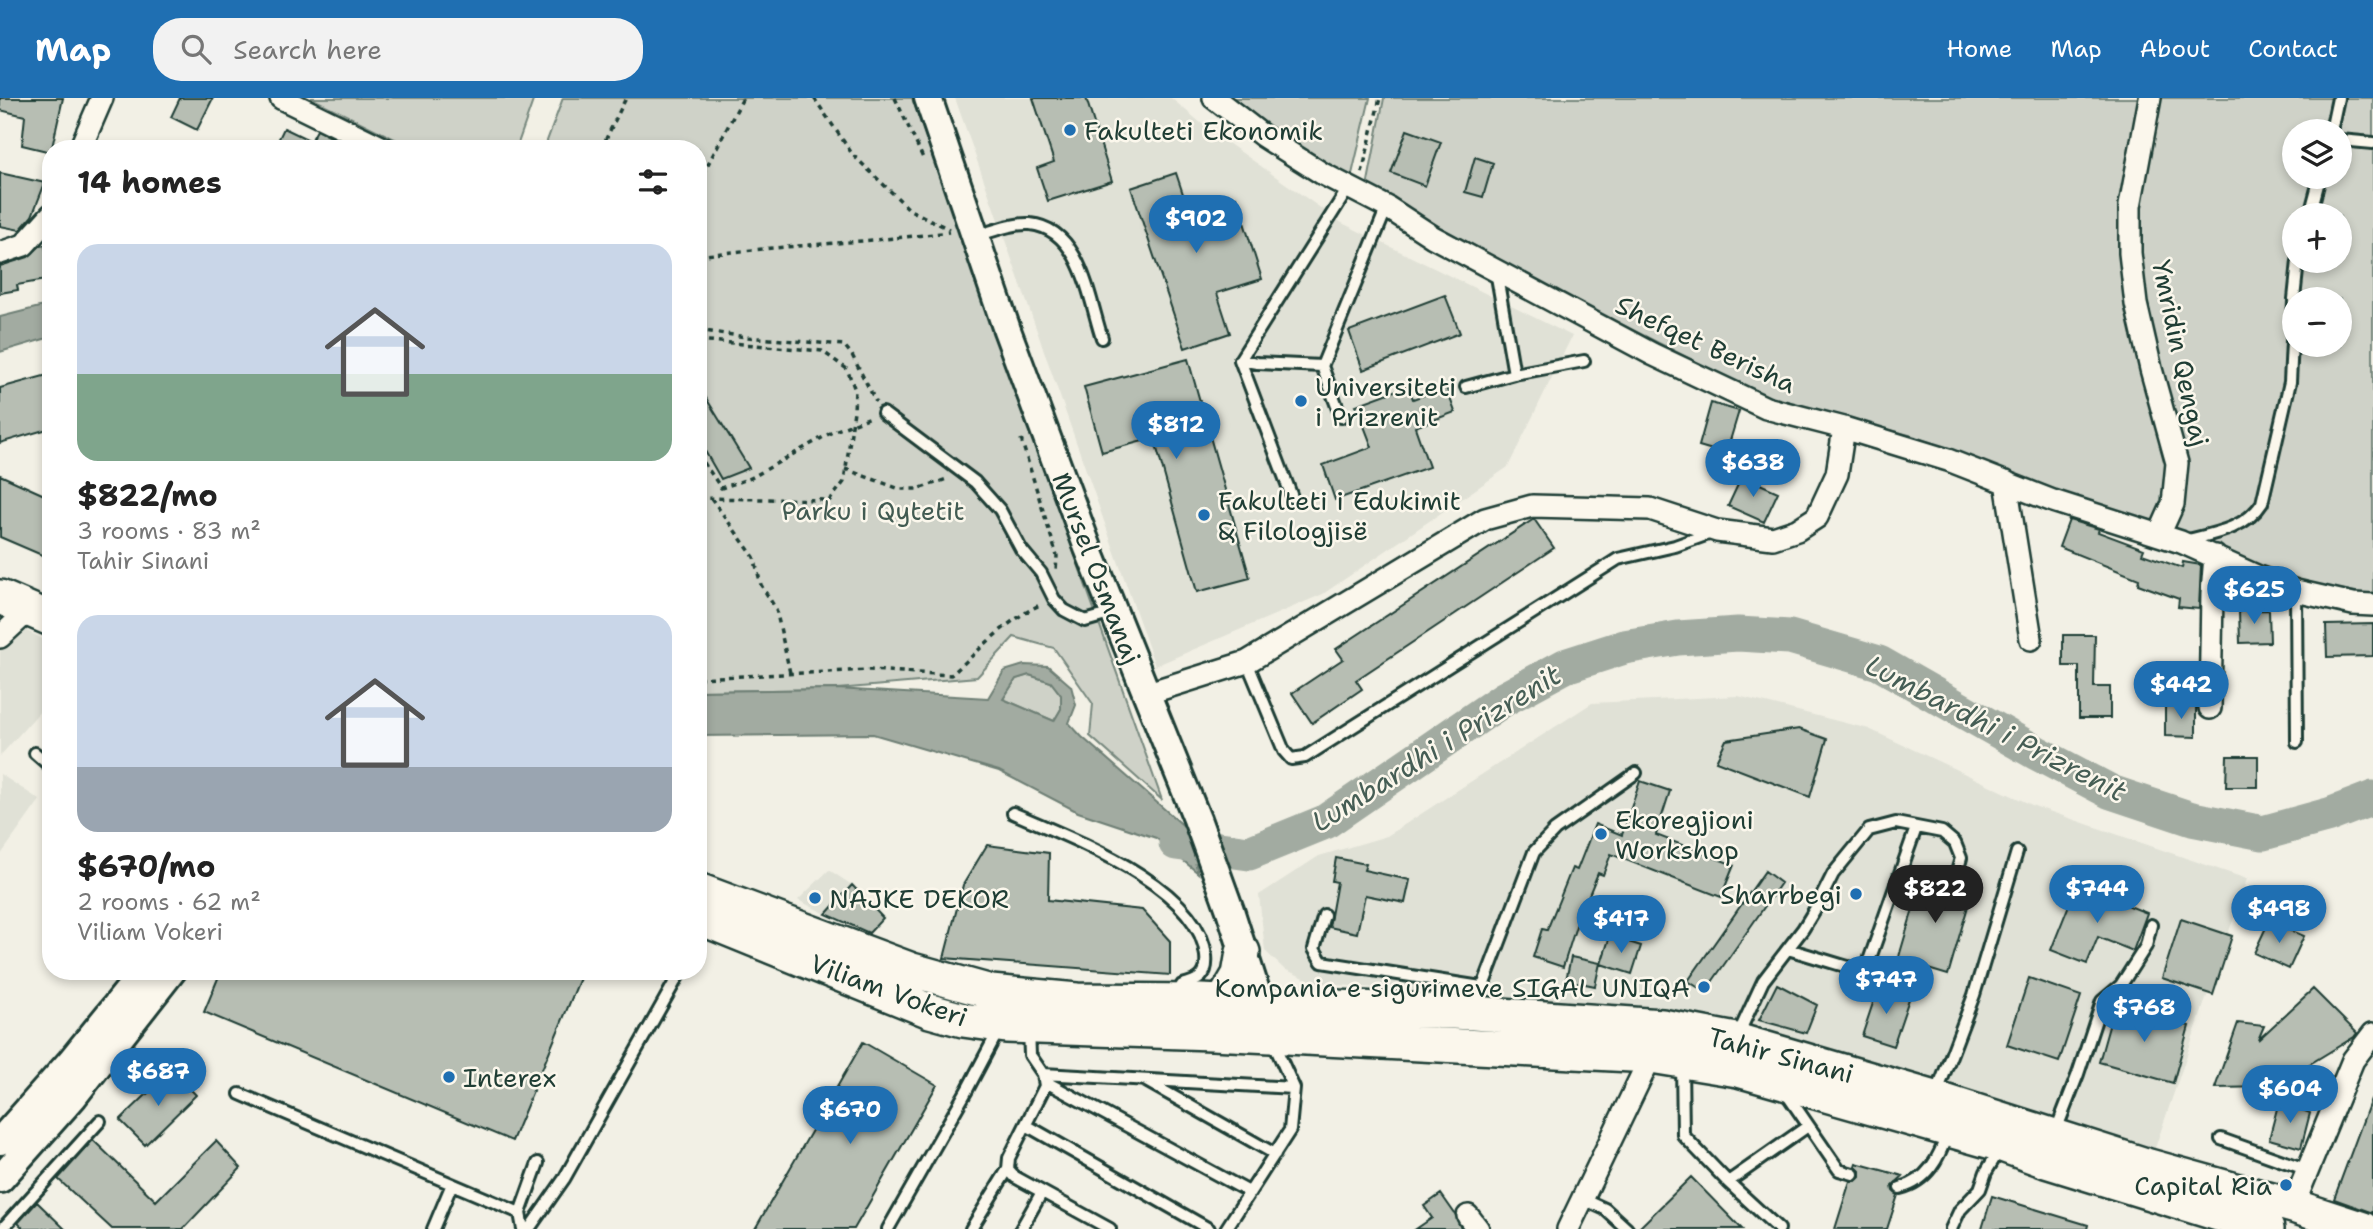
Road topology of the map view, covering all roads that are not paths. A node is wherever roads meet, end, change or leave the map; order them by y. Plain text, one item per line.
1 (102, 98) edge
2 (281, 98) edge
3 (928, 98) edge
4 (1214, 98) edge
5 (2150, 98) edge
6 (2338, 98) edge
7 (2334, 119) edge
8 (84, 140) edge
9 (367, 140) edge
10 (2352, 141) edge
11 (2373, 144) edge
12 (1352, 189) junction
13 (1387, 207) junction
14 (42, 225) edge
15 (976, 236) junction
16 (0, 253) edge
17 (1495, 268) junction
18 (1102, 338) dead end
19 (2291, 357) edge
20 (1240, 360) junction
21 (1584, 360) dead end
22 (1322, 366) junction
23 (1514, 374) junction
24 (1466, 387) dead end
25 (883, 413) road end
26 (1341, 416) dead end
27 (1844, 428) junction
28 (2006, 482) junction
29 (1292, 497) dead end
30 (1717, 531) junction
31 (2159, 535) junction
32 (2181, 542) junction
33 (2215, 556) junction
34 (2296, 591) junction
35 (2373, 605) edge
36 (27, 609) edge
37 (1114, 613) junction
38 (0, 637) edge
39 (2031, 639) dead end
40 (1247, 662) junction
41 (1145, 694) junction
42 (2210, 708) dead end
43 (2297, 742) dead end
44 (35, 753) dead end
45 (42, 759) edge
46 (1636, 773) dead end
47 (1013, 813) dead end
48 (1916, 828) junction
49 (2017, 852) dead end
50 (1955, 879) dead end
51 (707, 893) edge
52 (1324, 915) dead end
53 (707, 922) edge
54 (2151, 925) dead end
55 (1788, 949) junction
56 (1242, 952) junction
57 (1865, 972) junction
58 (1923, 974) dead end
59 (137, 980) edge
60 (165, 980) edge
61 (676, 980) edge
62 (1477, 1000) junction
63 (1178, 1001) junction
64 (1260, 1003) junction
65 (1218, 1018) junction
66 (1017, 1027) junction
67 (2373, 1034) edge
68 (1271, 1036) junction
69 (1736, 1040) junction
70 (1667, 1058) junction
71 (1044, 1078) junction
72 (1767, 1079) junction
73 (1144, 1080) junction
74 (1294, 1088) junction
75 (240, 1094) dead end
76 (1935, 1098) junction
77 (100, 1121) dead end
78 (1026, 1125) junction
79 (1808, 1126) junction
80 (1948, 1131) junction
81 (2053, 1136) junction
82 (2221, 1139) dead end
83 (0, 1141) edge
84 (2002, 1145) junction
85 (1275, 1154) junction
86 (538, 1163) dead end
87 (1008, 1169) junction
88 (2308, 1170) junction
89 (1853, 1174) dead end
90 (0, 1179) edge
91 (1728, 1182) junction
92 (452, 1184) junction
93 (1900, 1188) dead end
94 (1042, 1192) junction
95 (1249, 1192) junction
96 (1583, 1199) junction
97 (2293, 1206) junction
98 (520, 1213) junction
99 (2, 1229) edge
100 (433, 1229) edge
101 (523, 1229) edge
102 (529, 1229) edge
103 (888, 1229) edge
104 (971, 1229) edge
105 (1021, 1229) edge
106 (1110, 1229) edge
107 (1209, 1229) edge
108 (1226, 1229) edge
109 (1568, 1229) edge
110 (1627, 1229) edge
111 (1779, 1229) edge
112 (1951, 1229) edge
113 (2267, 1229) edge
114 (2363, 1229) edge

1 - 8 street
2 - 9 street
3 - 15 street, Mursel Osmanaj
4 - 12 street, Shefqet Berisha
5 - 31 street, Ymridin Qengaj
6 - 7 lane
10 - 11 lane
12 - 13 street, Shefqet Berisha
12 - 20 lane
13 - 17 street, Shefqet Berisha
13 - 22 lane
14 - 16 street
15 - 18 lane
15 - 37 street, Mursel Osmanaj
17 - 23 lane
17 - 27 street, Shefqet Berisha
19 - 32 lane
20 - 22 lane
20 - 29 lane
21 - 23 lane
22 - 26 lane
23 - 24 lane
25 - 37 lane
27 - 28 street, Shefqet Berisha
27 - 30 street
28 - 31 street, Shefqet Berisha
28 - 39 street
30 - 40 street
30 - 40 lane
31 - 32 street, Shefqet Berisha
32 - 33 street, Shefqet Berisha
33 - 34 street, Shefqet Berisha
33 - 42 street
34 - 35 street, Shefqet Berisha
34 - 43 lane
36 - 38 street
37 - 41 street, Mursel Osmanaj
40 - 41 street
41 - 56 street, Mursel Osmanaj
44 - 45 lane
46 - 62 lane
47 - 63 lane
48 - 50 lane
48 - 55 lane
48 - 57 lane
49 - 76 lane
51 - 63 main road, Viliam Vokeri
52 - 62 lane
53 - 66 main road, Viliam Vokeri
54 - 81 lane
55 - 57 lane
55 - 69 lane
56 - 64 street, Mursel Osmanaj
56 - 65 main road
57 - 58 lane
59 - 83 street
60 - 90 street
61 - 102 lane
62 - 64 main road, Tahir Sinani
62 - 69 main road, Tahir Sinani
63 - 65 main road, Tahir Sinani
64 - 65 main road, Tahir Sinani
64 - 68 street, Mursel Osmanaj
65 - 66 main road, Viliam Vokeri
65 - 68 main road, Tahir Sinani
66 - 71 lane
66 - 103 lane
67 - 88 street
68 - 70 main road, Tahir Sinani
68 - 74 lane
69 - 76 main road, Tahir Sinani
70 - 72 main road, Tahir Sinani
70 - 91 lane
70 - 96 street
71 - 73 lane
71 - 78 lane
71 - 95 lane
72 - 79 lane
72 - 80 main road, Tahir Sinani
73 - 74 lane
73 - 85 lane
74 - 85 lane
75 - 92 lane
76 - 81 main road, Tahir Sinani
77 - 99 lane
78 - 87 lane
78 - 107 lane
79 - 89 lane
79 - 91 lane
80 - 84 main road, Tahir Sinani
80 - 93 lane
81 - 97 main road, Tahir Sinani
82 - 88 lane
84 - 112 lane
84 - 113 main road, Tahir Sinani
85 - 95 lane
86 - 98 lane
87 - 94 lane
87 - 104 lane
88 - 97 street
91 - 111 lane
92 - 98 lane
92 - 100 lane
94 - 105 lane
94 - 106 lane
95 - 108 lane
96 - 109 street
96 - 110 lane
97 - 114 main road, Tahir Sinani
98 - 101 lane

